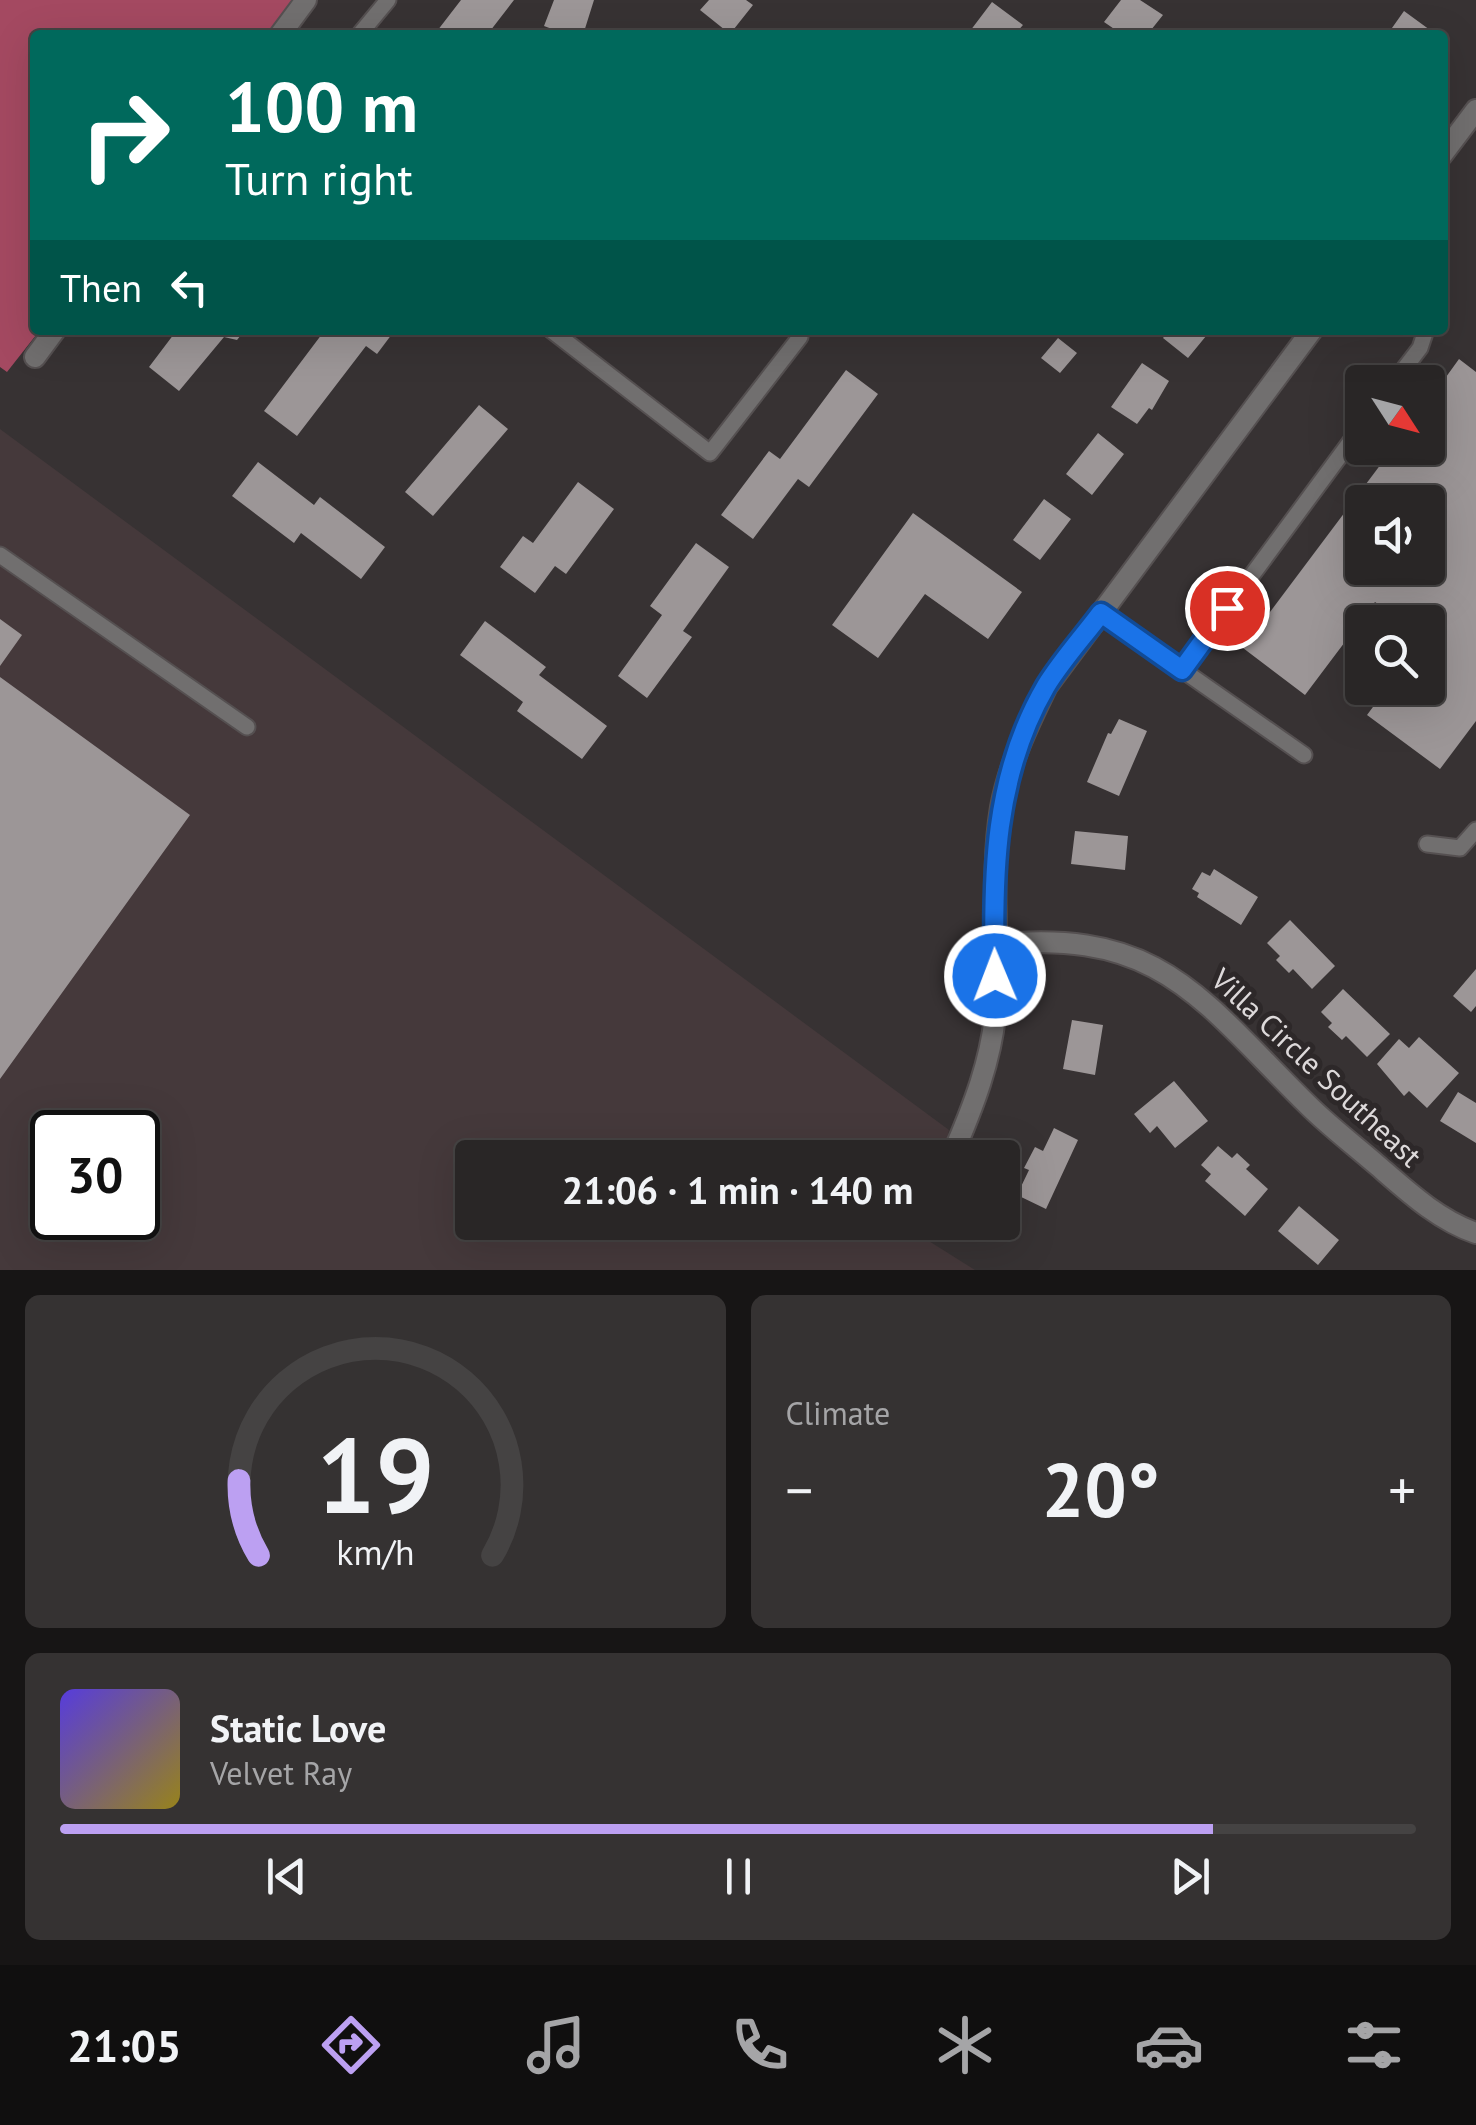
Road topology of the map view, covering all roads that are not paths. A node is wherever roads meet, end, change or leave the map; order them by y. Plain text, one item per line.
1 (306, 0) edge
2 (388, 0) edge
3 (284, 30) edge
4 (363, 30) edge
5 (1476, 110) edge
6 (1448, 148) edge
7 (51, 335) edge
8 (557, 335) edge
9 (1308, 335) edge
10 (1424, 335) edge
11 (800, 337) dead end
12 (35, 357) dead end
13 (1407, 365) edge
14 (1345, 449) edge
15 (0, 555) edge
16 (1101, 613) junction
17 (1182, 670) junction
18 (247, 727) dead end
19 (1304, 755) dead end
20 (1476, 830) edge
21 (1427, 844) dead end
22 (994, 946) junction
23 (959, 1140) edge
24 (1476, 1233) edge

1 - 3 street
2 - 4 lane
5 - 6 street
7 - 12 street
8 - 11 lane
9 - 16 street
10 - 13 lane
14 - 17 lane
15 - 18 lane
16 - 17 lane
16 - 22 street
17 - 19 lane
20 - 21 lane
22 - 23 street
22 - 24 street, Villa Circle Southeast

